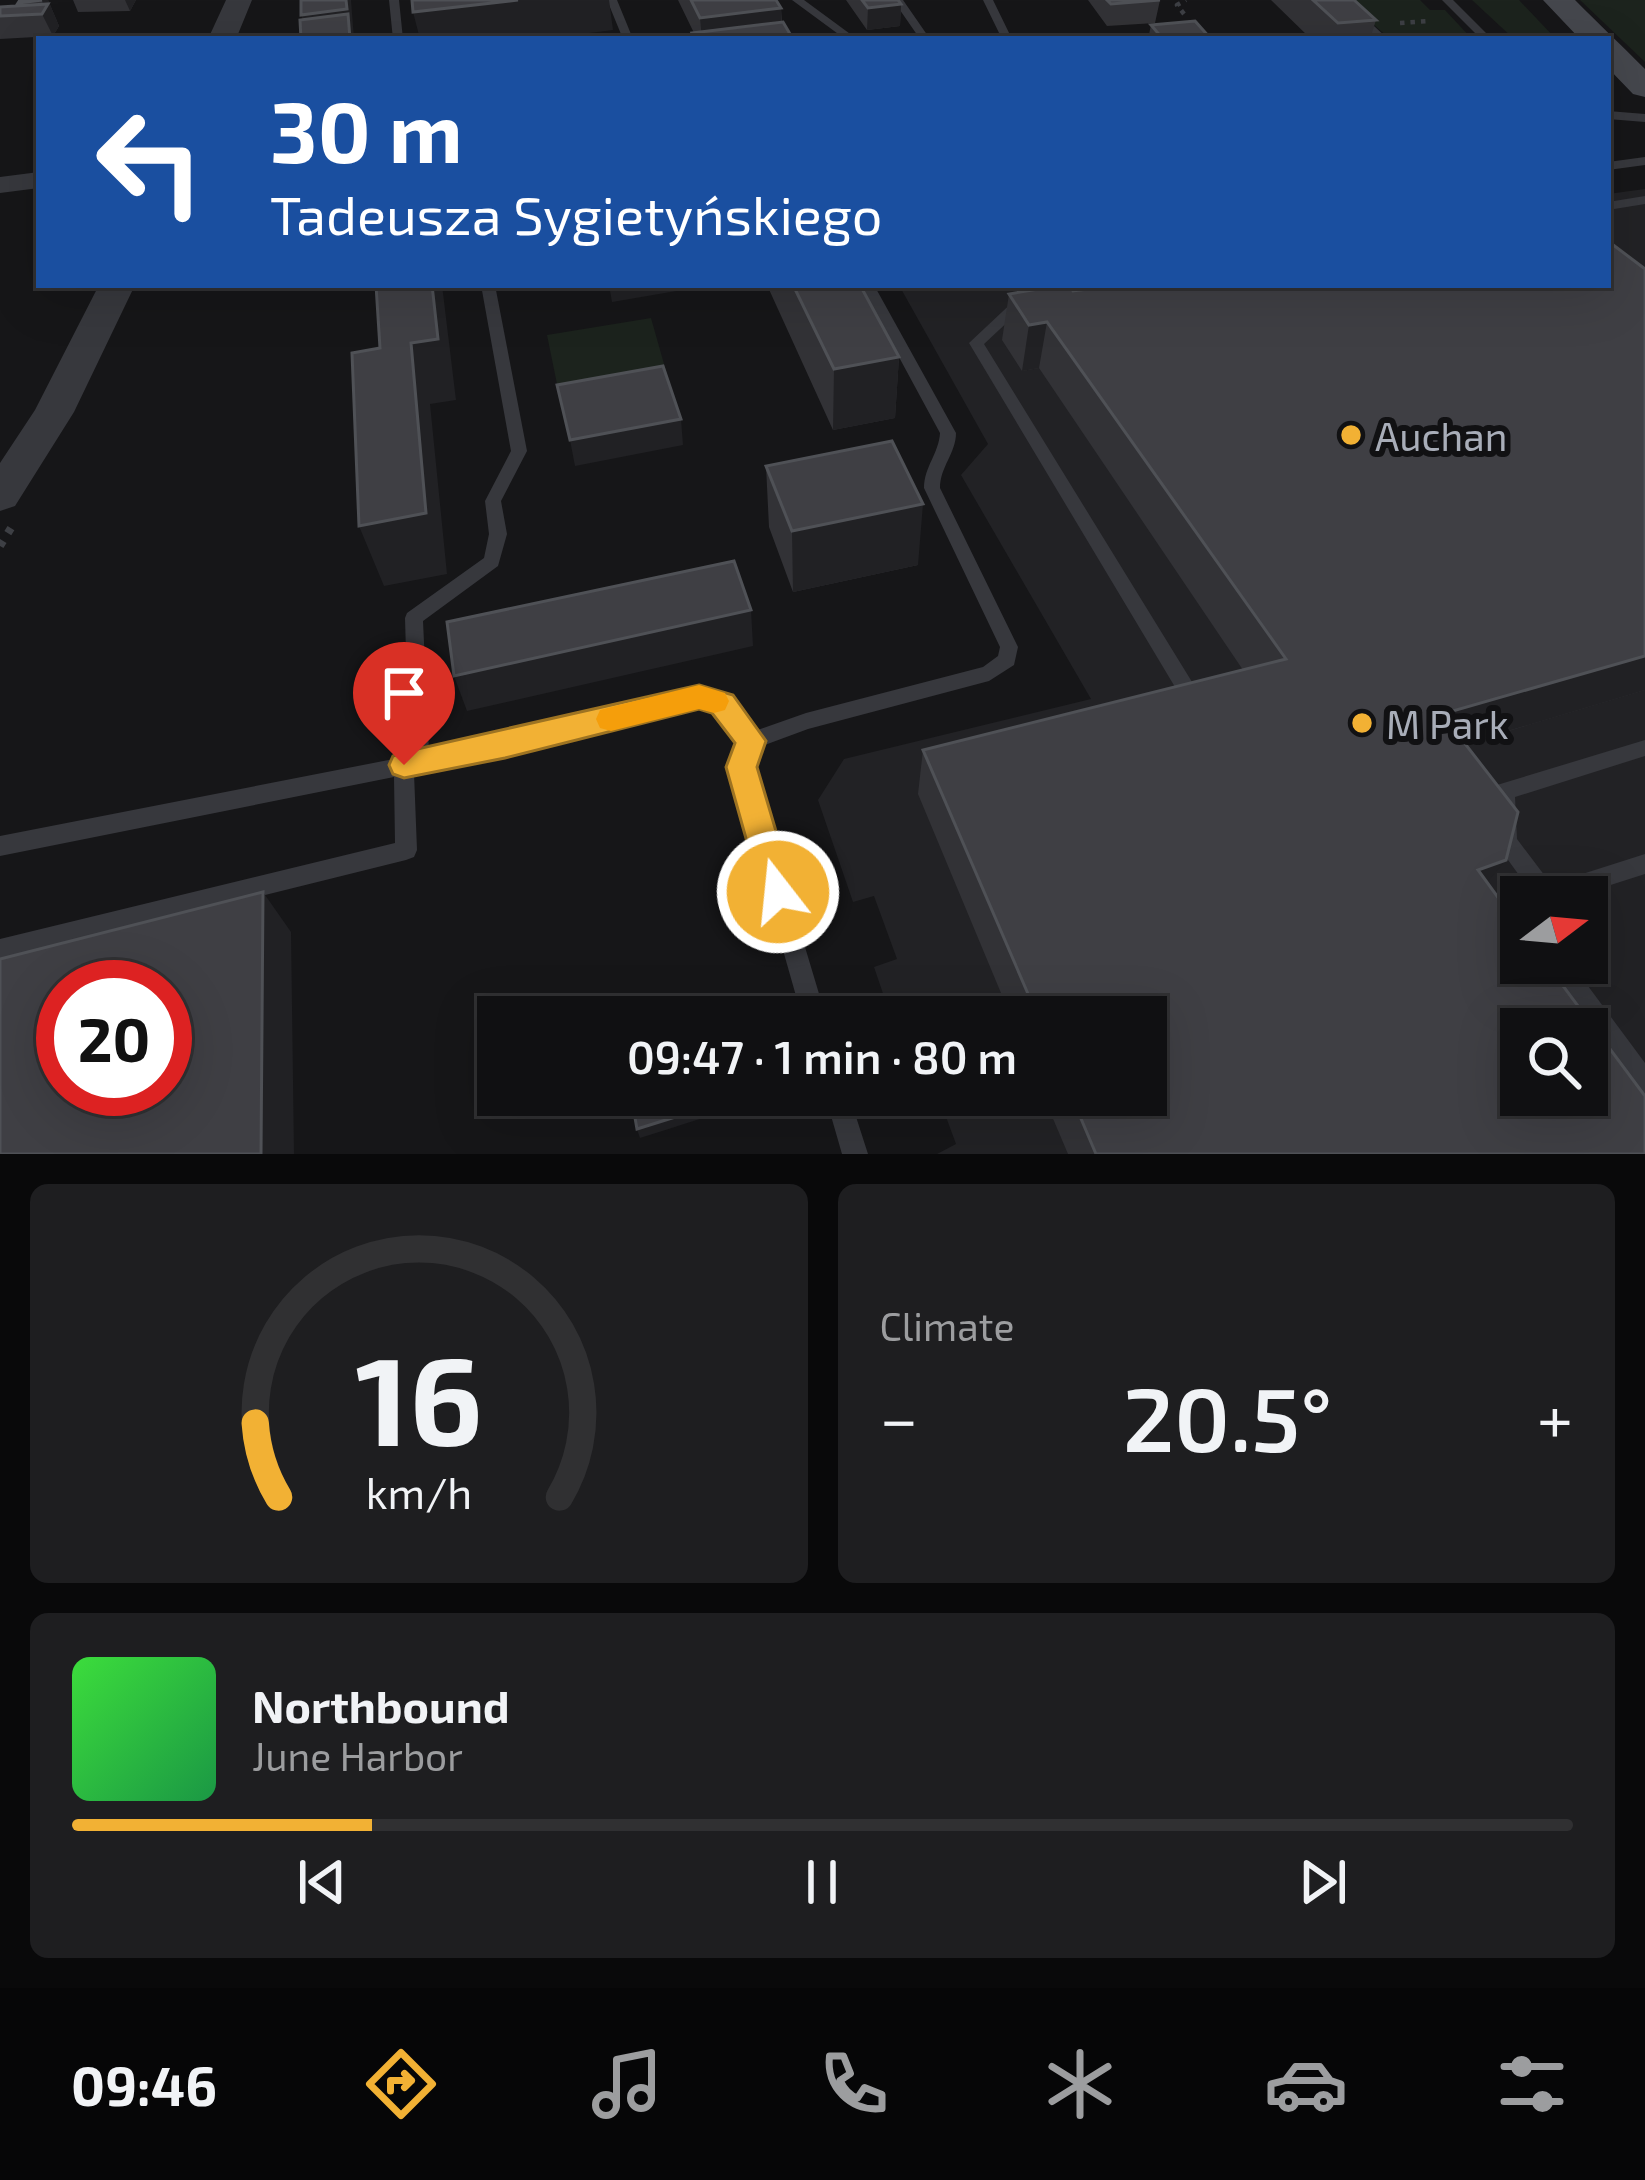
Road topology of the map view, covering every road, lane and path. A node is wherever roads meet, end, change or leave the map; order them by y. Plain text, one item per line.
1 (239, 0) edge
2 (394, 0) edge
3 (612, 0) edge
4 (797, 0) edge
5 (898, 0) edge
6 (988, 0) edge
7 (1340, 0) edge
8 (1447, 0) edge
9 (1558, 0) edge
10 (223, 36) edge
11 (398, 36) edge
12 (627, 36) edge
13 (848, 36) edge
14 (924, 36) edge
15 (1006, 36) edge
16 (1168, 36) edge
17 (1205, 36) edge
18 (1381, 36) edge
19 (1484, 36) edge
20 (1594, 36) edge
21 (1611, 53) edge
22 (1645, 87) edge
23 (1611, 115) edge
24 (1645, 118) edge
25 (1645, 161) edge
26 (1611, 166) edge
27 (36, 180) edge
28 (0, 185) edge
29 (1645, 200) edge
30 (1611, 206) edge
31 (116, 288) edge
32 (489, 288) edge
33 (869, 288) edge
34 (1033, 292) edge
35 (0, 496) edge
36 (1182, 682) edge
37 (751, 741) junction
38 (1645, 748) edge
39 (412, 764) junction
40 (1, 851) edge
41 (1645, 864) edge
42 (1532, 876) edge
43 (1608, 876) edge
44 (0, 950) edge
45 (1572, 984) edge
46 (808, 996) edge
47 (1645, 1084) edge
48 (843, 1116) edge
49 (855, 1154) edge

1 - 10 street
2 - 11 lane
3 - 12 lane
4 - 13 lane
5 - 14 lane
6 - 15 lane
7 - 18 lane
8 - 19 lane
9 - 20 main road
16 - 17 lane
21 - 22 main road
23 - 24 lane
25 - 26 lane
27 - 28 street
29 - 30 lane
31 - 35 street
32 - 39 lane
33 - 37 lane
34 - 36 lane
37 - 39 lane
37 - 46 lane
38 - 42 lane
39 - 40 lane
39 - 44 lane
41 - 43 lane
45 - 47 lane
48 - 49 lane

